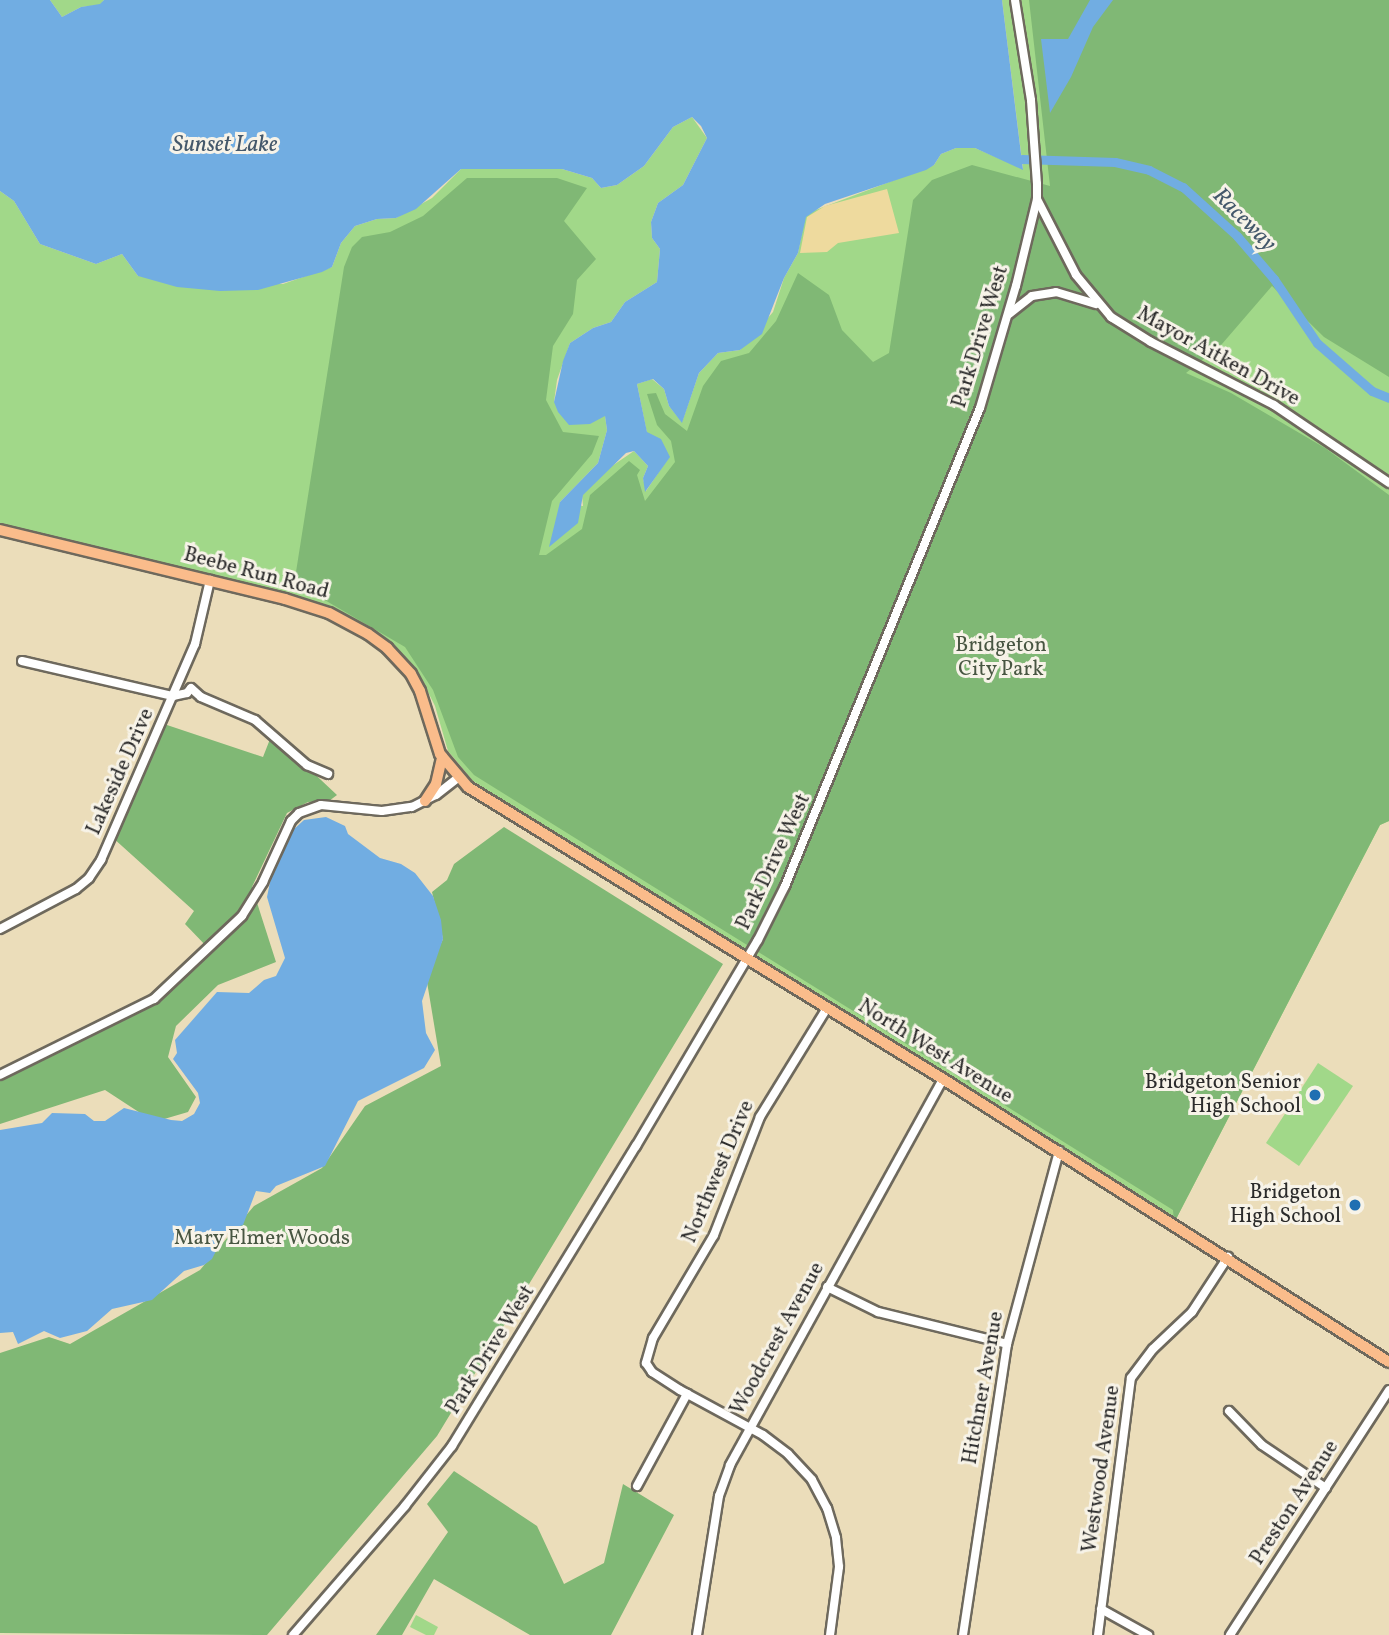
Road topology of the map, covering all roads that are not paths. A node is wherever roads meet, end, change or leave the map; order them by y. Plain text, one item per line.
1 (1015, 0) edge
2 (1037, 199) junction
3 (1099, 305) junction
4 (1009, 314) junction
5 (1389, 483) edge
6 (0, 530) edge
7 (210, 580) junction
8 (22, 661) dead end
9 (173, 696) junction
10 (442, 757) junction
11 (328, 774) dead end
12 (458, 778) junction
13 (425, 802) junction
14 (0, 929) edge
15 (747, 958) junction
16 (827, 1008) junction
17 (0, 1075) edge
18 (943, 1079) junction
19 (1059, 1151) junction
20 (1228, 1257) junction
21 (827, 1287) junction
22 (1007, 1344) junction
23 (1389, 1362) edge
24 (1389, 1390) edge
25 (687, 1394) junction
26 (1229, 1411) dead end
27 (749, 1427) junction
28 (637, 1486) dead end
29 (1326, 1488) junction
30 (1101, 1609) junction
31 (293, 1635) edge
32 (697, 1635) edge
33 (830, 1635) edge
34 (963, 1635) edge
35 (1098, 1635) edge
36 (1148, 1635) edge
37 (1230, 1635) edge

1 - 2 street, Park Drive West
2 - 3 street, Mayor Aitken Drive
2 - 4 street, Park Drive West
3 - 4 street
3 - 5 street, Mayor Aitken Drive
4 - 15 street, Park Drive West
6 - 7 main road, Beebe Run Road
7 - 9 street, Lakeside Drive
7 - 10 main road, Beebe Run Road
8 - 9 street
9 - 11 street
9 - 14 street, Lakeside Drive
10 - 12 main road, Beebe Run Road
10 - 13 main road
12 - 13 street
12 - 15 main road, North West Avenue
13 - 17 street
15 - 16 main road, North West Avenue
15 - 31 street, Park Drive West
16 - 18 main road, North West Avenue
16 - 25 street, Northwest Drive
18 - 19 main road, North West Avenue
18 - 21 street, Woodcrest Avenue
19 - 20 main road, North West Avenue
19 - 22 street, Hitchner Avenue
20 - 23 main road, North West Avenue
20 - 30 street, Westwood Avenue
21 - 22 street
21 - 27 street, Woodcrest Avenue
22 - 34 street, Hitchner Avenue
24 - 29 street, Preston Avenue
25 - 27 street
25 - 28 street
26 - 29 street
27 - 32 street, Woodcrest Avenue
27 - 33 street
29 - 37 street, Preston Avenue
30 - 35 street, Westwood Avenue
30 - 36 street

